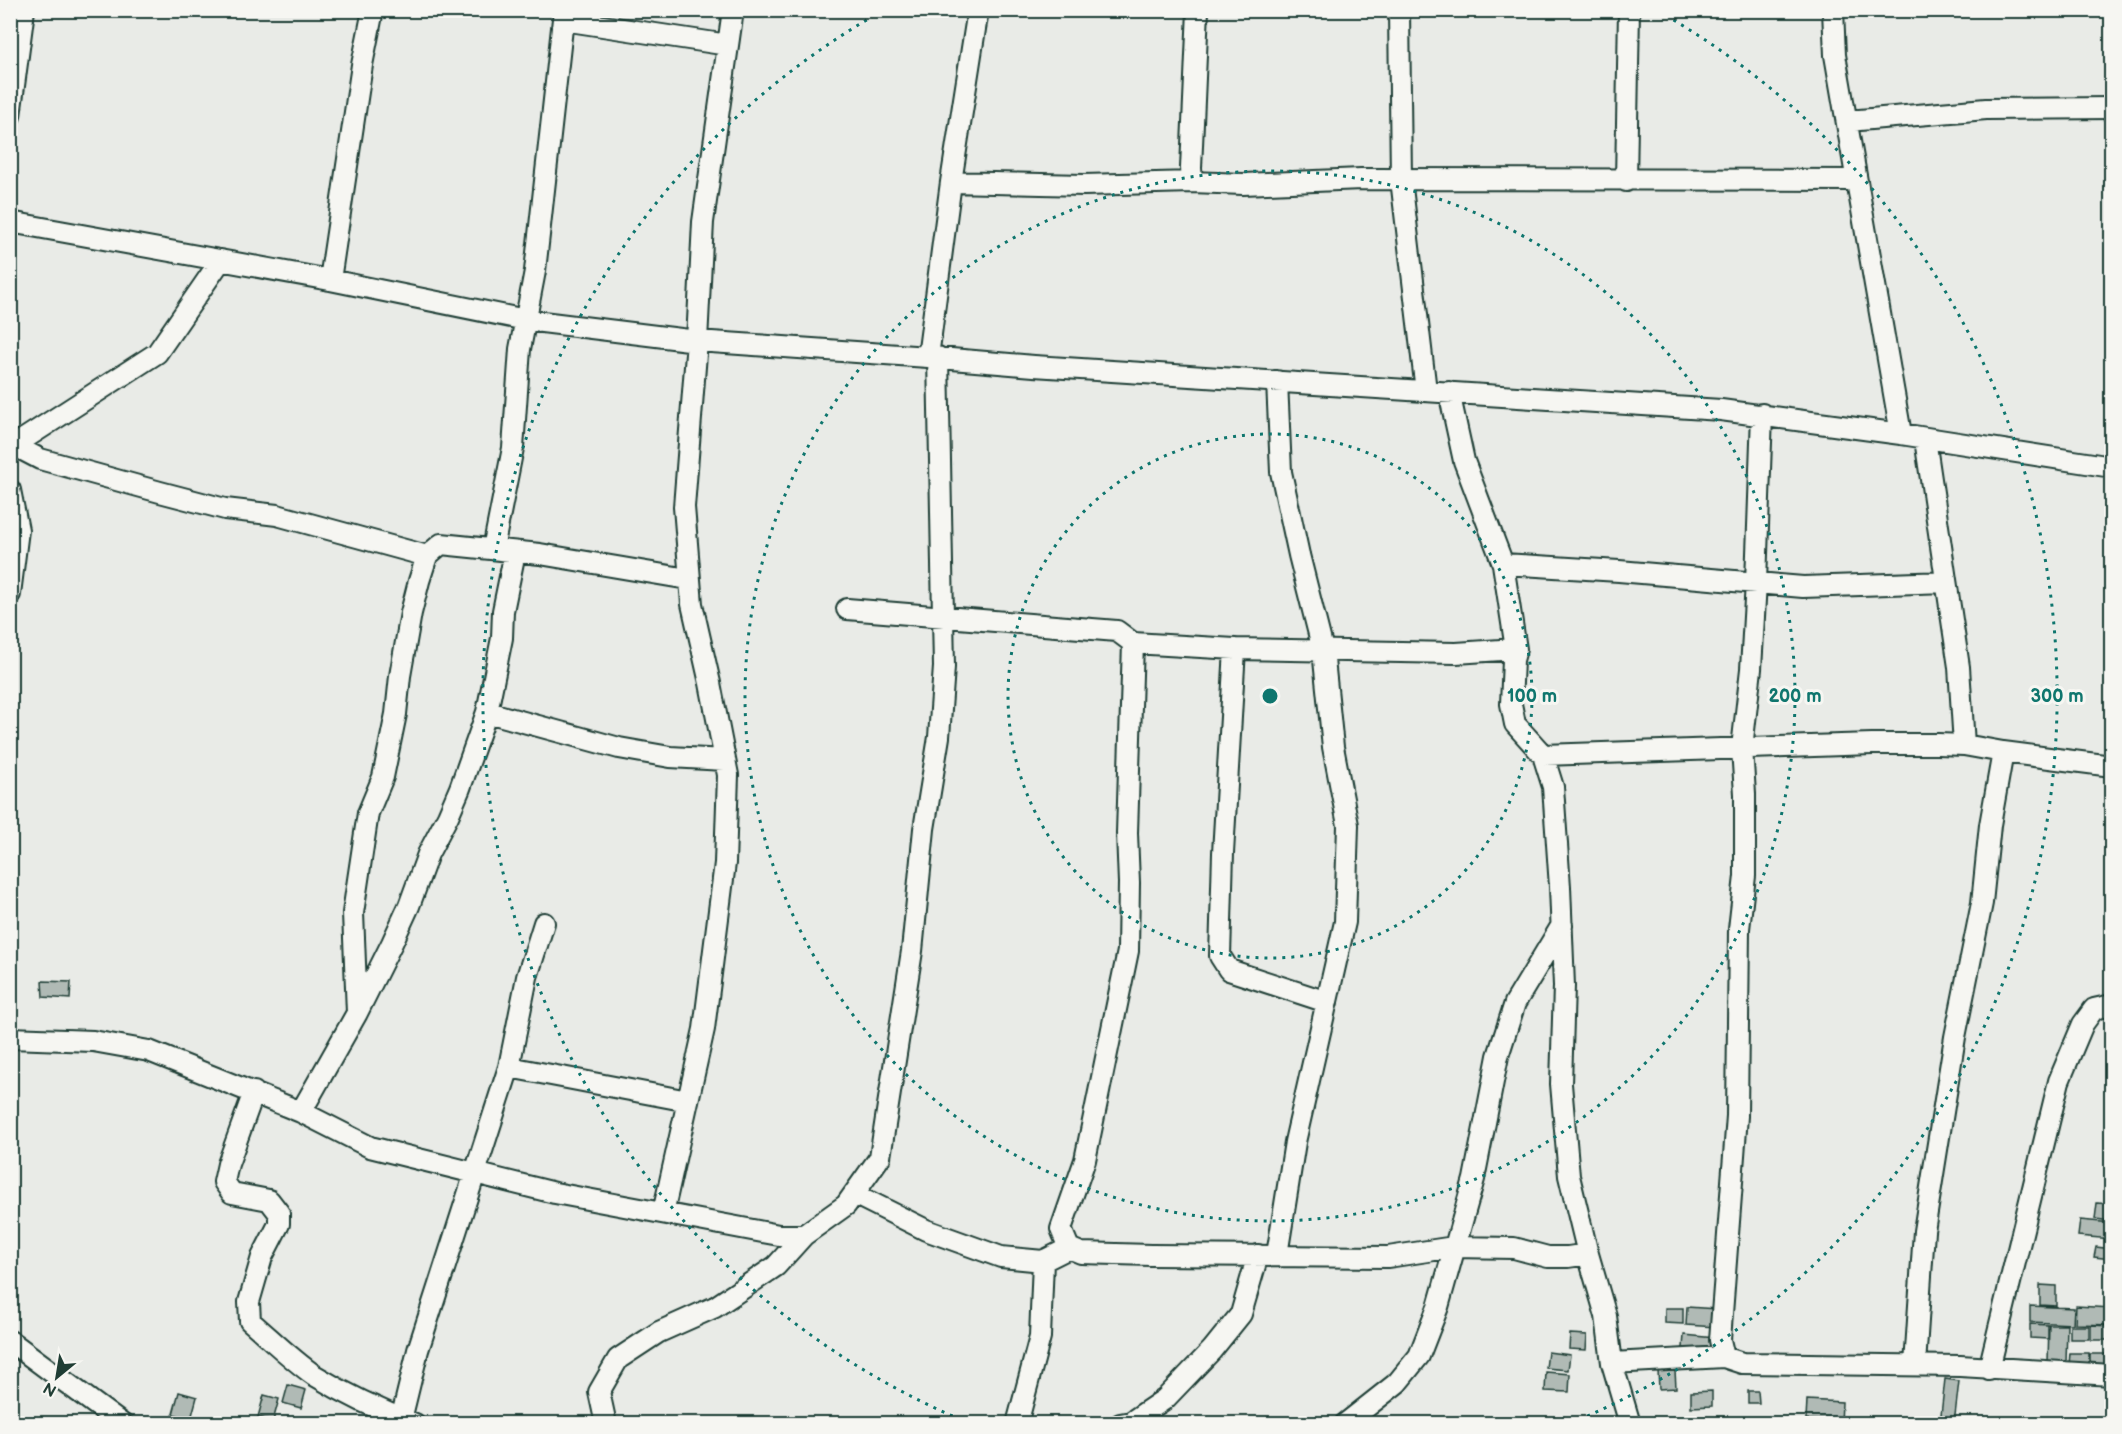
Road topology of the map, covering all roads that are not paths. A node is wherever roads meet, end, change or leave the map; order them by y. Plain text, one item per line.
1 (24, 10) edge
2 (373, 10) edge
3 (733, 10) edge
4 (978, 10) edge
5 (1198, 10) edge
6 (1399, 10) edge
7 (1629, 10) edge
8 (1833, 10) edge
9 (564, 15) edge
10 (728, 45) junction
11 (2112, 108) edge
12 (10, 116) edge
13 (1848, 121) junction
14 (1401, 179) junction
15 (1856, 180) junction
16 (1626, 181) junction
17 (951, 182) junction
18 (1192, 182) junction
19 (10, 222) edge
20 (221, 261) junction
21 (330, 280) junction
22 (526, 320) junction
23 (697, 342) junction
24 (933, 357) junction
25 (1277, 381) junction
26 (1426, 391) junction
27 (1449, 392) junction
28 (1762, 414) junction
29 (1901, 434) junction
30 (1924, 439) junction
31 (13, 447) edge
32 (2112, 466) edge
33 (10, 490) edge
34 (493, 549) junction
35 (515, 552) junction
36 (427, 556) junction
37 (1503, 564) junction
38 (688, 579) junction
39 (1756, 582) junction
40 (1946, 582) junction
41 (11, 589) edge
42 (847, 609) dead end
43 (944, 617) junction
44 (1133, 643) junction
45 (1235, 649) junction
46 (1516, 649) junction
47 (1323, 650) junction
48 (487, 712) junction
49 (1964, 745) junction
50 (1742, 748) junction
51 (2003, 752) junction
52 (1543, 755) junction
53 (725, 760) junction
54 (2112, 766) edge
55 (544, 924) dead end
56 (1562, 925) junction
57 (1327, 1002) junction
58 (2112, 1005) edge
59 (357, 1013) junction
60 (10, 1038) edge
61 (510, 1067) junction
62 (254, 1092) junction
63 (688, 1101) junction
64 (301, 1112) junction
65 (475, 1173) junction
66 (855, 1194) junction
67 (663, 1213) junction
68 (804, 1235) junction
69 (1454, 1247) junction
70 (1069, 1248) junction
71 (1588, 1254) junction
72 (1268, 1255) junction
73 (1043, 1261) junction
74 (10, 1341) edge
75 (1724, 1357) junction
76 (1612, 1363) junction
77 (1915, 1365) junction
78 (1989, 1369) junction
79 (2112, 1375) edge
80 (405, 1422) edge
81 (122, 1424) edge
82 (606, 1424) edge
83 (1017, 1424) edge
84 (1120, 1424) edge
85 (1345, 1424) edge
86 (1630, 1424) edge

1 - 12 street
2 - 21 street
3 - 10 street
4 - 17 street
5 - 18 street
6 - 14 street
7 - 16 street
8 - 13 street
9 - 10 street
9 - 22 street
10 - 23 street
11 - 13 street
13 - 15 street
14 - 16 street
14 - 18 street
14 - 26 street
15 - 16 street
15 - 29 street
17 - 18 street
17 - 24 street
19 - 20 street
20 - 21 street
20 - 31 street
21 - 22 street
22 - 23 street
22 - 34 street
23 - 24 street
23 - 38 street
24 - 25 street
24 - 43 street
25 - 26 street
25 - 47 street
26 - 27 street
27 - 28 street
27 - 37 street
28 - 29 street
28 - 39 street
29 - 30 street
30 - 32 street
30 - 40 street
31 - 36 street
33 - 41 street
34 - 35 street
34 - 36 street
35 - 38 street
35 - 48 street
36 - 59 street
37 - 39 street
37 - 46 street
38 - 53 street
39 - 40 street
39 - 50 street
40 - 49 street
42 - 43 street
43 - 44 street
43 - 66 street
44 - 45 street
44 - 70 street
45 - 47 street
45 - 57 street
46 - 47 street
46 - 52 street
47 - 57 street
48 - 53 street
48 - 59 street
49 - 50 street
49 - 51 street
50 - 52 street
50 - 75 street
51 - 54 street
51 - 77 street
52 - 56 street
53 - 63 street
55 - 61 street
56 - 69 street
56 - 71 street
57 - 72 street
58 - 78 street
59 - 64 street
60 - 62 street
61 - 63 street
61 - 65 street
62 - 64 street
62 - 80 street
63 - 67 street
64 - 65 street
65 - 67 street
65 - 80 street
66 - 68 street
66 - 73 street
67 - 68 street
68 - 82 street
69 - 71 street
69 - 72 street
69 - 85 street
70 - 72 street
70 - 73 street
71 - 76 street
72 - 84 street
73 - 83 street
74 - 81 street
75 - 76 street
75 - 77 street
76 - 86 street
77 - 78 street
78 - 79 street

